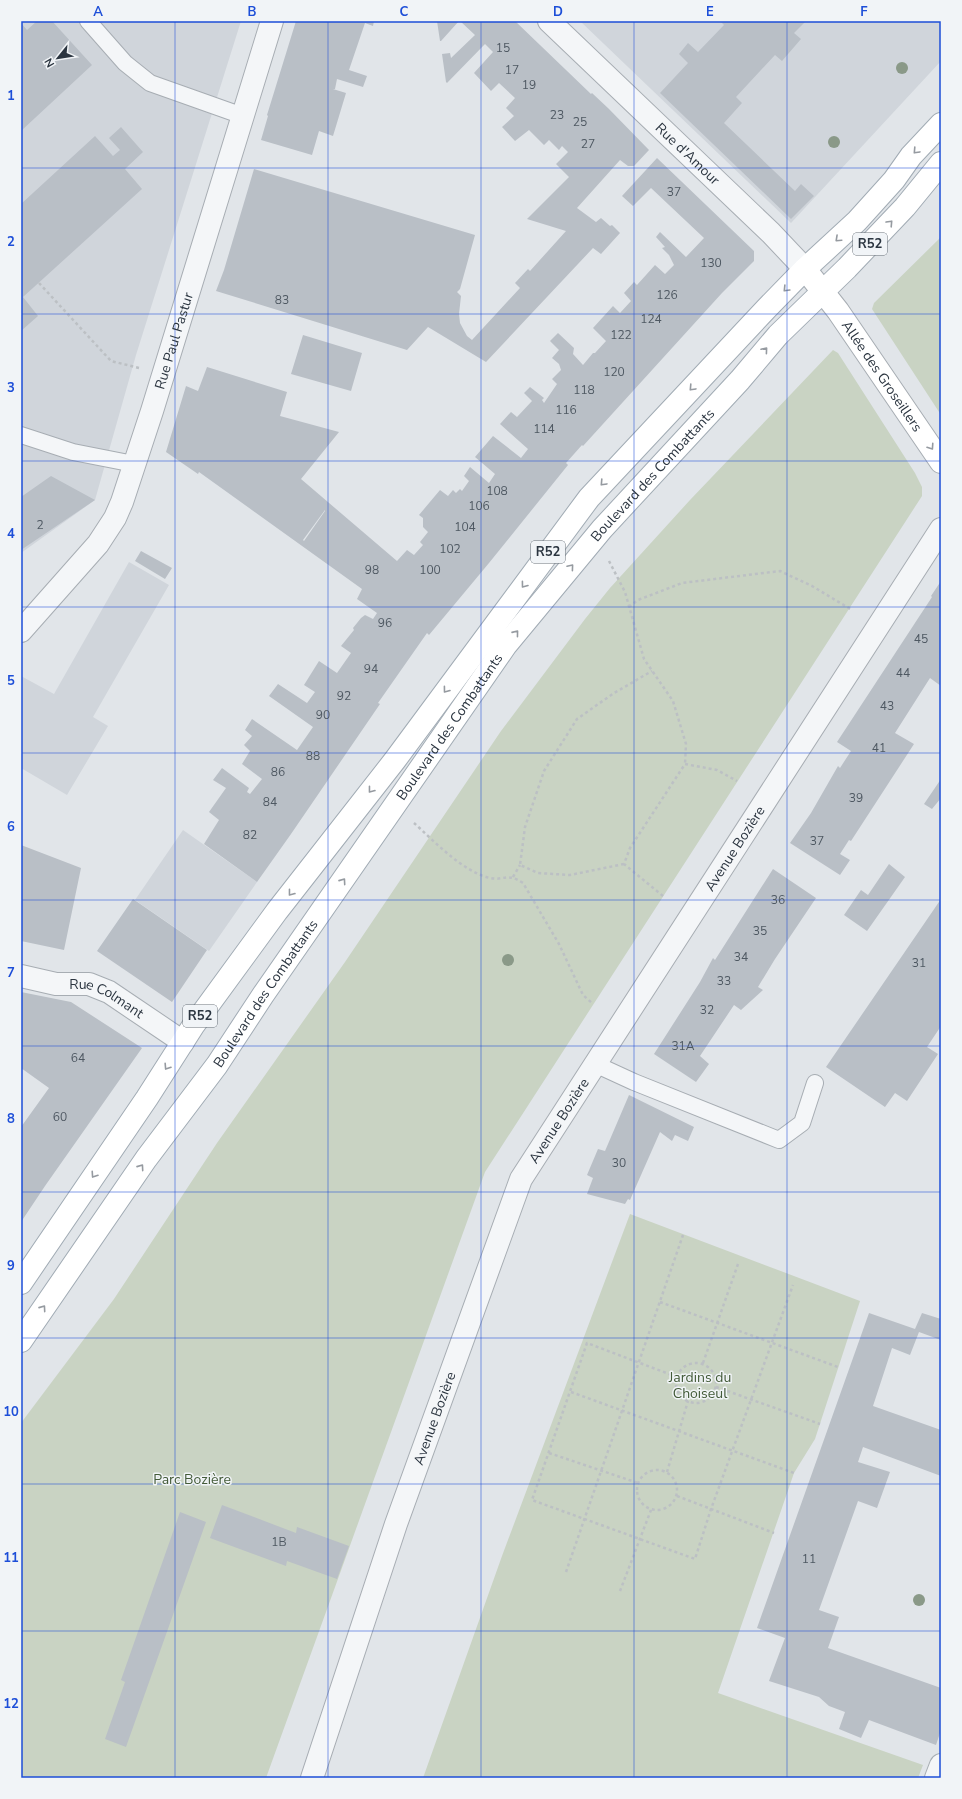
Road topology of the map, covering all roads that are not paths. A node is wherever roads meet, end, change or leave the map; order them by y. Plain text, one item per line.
1 (88, 21) edge
2 (272, 21) edge
3 (549, 21) edge
4 (243, 116) junction
5 (941, 124) edge
6 (941, 164) edge
7 (805, 270) junction
8 (823, 290) junction
9 (21, 435) edge
10 (941, 462) edge
11 (134, 464) junction
12 (941, 529) edge
13 (21, 631) edge
14 (21, 976) edge
15 (183, 1042) junction
16 (597, 1064) junction
17 (815, 1083) dead end
18 (21, 1283) edge
19 (21, 1341) edge
20 (941, 1765) edge
21 (312, 1778) edge
22 (936, 1778) edge

1 - 4 lane
2 - 4 street, Rue Paul Pastur
3 - 7 street, Rue d'Amour
4 - 11 street, Rue Paul Pastur
5 -> 7 main road, R52
8 -> 6 main road, Boulevard des Combattants / R52
7 - 8 main road, Rue d'Amour
7 -> 15 main road, Boulevard des Combattants / R52
8 -> 10 main road, Allée des Groseillers
19 -> 8 main road, Boulevard des Combattants / R52
9 - 11 lane
11 - 13 street, Rue Paul Pastur
12 - 16 street, Avenue Bozière
14 - 15 street, Rue Colmant
15 -> 18 main road, Boulevard des Combattants / R52
16 - 17 lane
16 - 21 street, Avenue Bozière
20 - 22 street

